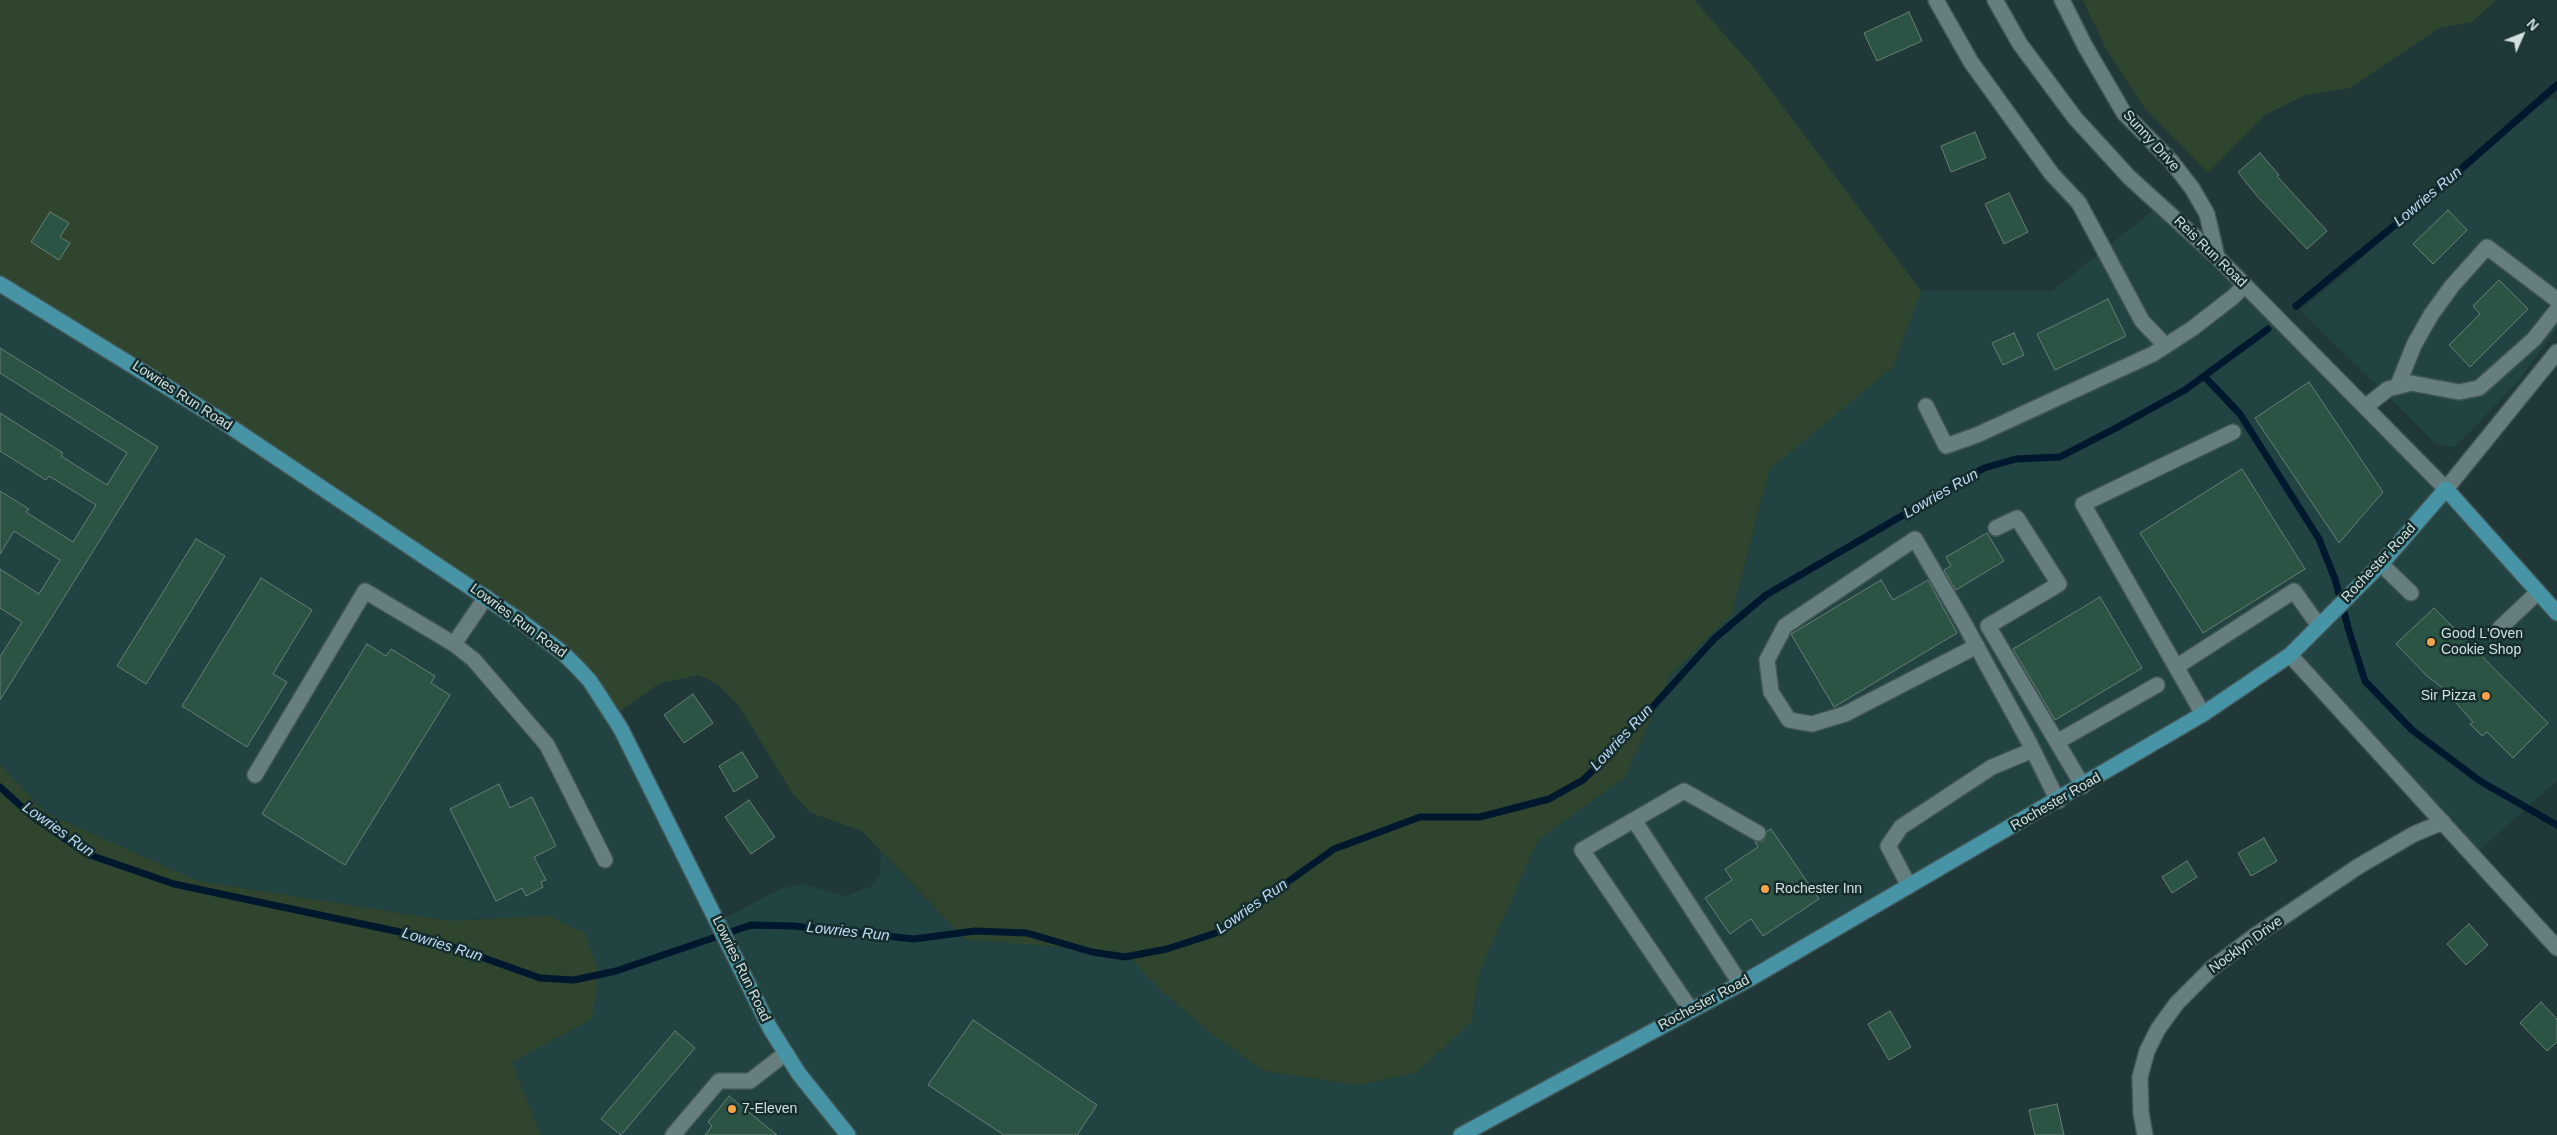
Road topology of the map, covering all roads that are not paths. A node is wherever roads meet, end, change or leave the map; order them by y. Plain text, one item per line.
1 (1936, 0) edge
2 (1994, 0) edge
3 (2062, 0) edge
4 (2217, 257) junction
5 (0, 284) edge
6 (2245, 285) junction
7 (2557, 300) edge
8 (2557, 310) edge
9 (2165, 345) junction
10 (2557, 352) edge
11 (2398, 385) junction
12 (1926, 406) dead end
13 (2366, 407) junction
14 (2233, 432) dead end
15 (2446, 489) junction
16 (1996, 528) dead end
17 (2381, 564) junction
18 (2538, 592) junction
19 (2411, 593) dead end
20 (486, 597) junction
21 (2557, 613) edge
22 (2319, 626) junction
23 (2500, 628) dead end
24 (454, 644) junction
25 (1977, 646) junction
26 (2290, 655) junction
27 (2176, 667) junction
28 (2157, 685) dead end
29 (2203, 714) junction
30 (2057, 742) junction
31 (2033, 750) junction
32 (255, 775) dead end
33 (2083, 786) junction
34 (2058, 801) junction
35 (1634, 820) junction
36 (2442, 822) junction
37 (1758, 833) dead end
38 (605, 860) dead end
39 (1909, 886) junction
40 (2557, 948) edge
41 (1740, 983) junction
42 (1691, 1010) junction
43 (786, 1053) junction
44 (673, 1135) edge
45 (848, 1135) edge
46 (1461, 1135) edge
47 (2145, 1135) edge

1 - 9 street
2 - 4 street, Reis Run Road
3 - 4 street, Sunny Drive
4 - 6 street, Reis Run Road
5 - 20 main road, Lowries Run Road
6 - 9 street
6 - 13 street, Reis Run Road
7 - 11 street
8 - 11 street
9 - 12 street
10 - 15 street, Rochester Road
11 - 13 street
13 - 15 street, Reis Run Road
14 - 27 street
15 - 17 main road, Rochester Road
15 - 18 main road
16 - 30 street
17 - 19 street
17 - 22 main road, Rochester Road
18 - 21 main road
18 - 23 street
20 - 24 street
20 - 43 main road, Lowries Run Road
22 - 26 main road, Rochester Road
22 - 27 street
24 - 32 street
24 - 38 street
25 - 25 street
25 - 31 street
26 - 29 main road, Rochester Road
26 - 36 street
27 - 29 street
28 - 30 street
29 - 33 main road, Rochester Road
30 - 33 street
31 - 34 street
31 - 39 street
33 - 34 main road, Rochester Road
34 - 39 main road, Rochester Road
35 - 37 street
35 - 41 street
35 - 42 street
36 - 40 street
36 - 47 street, Nocklyn Drive
39 - 41 main road, Rochester Road
41 - 42 main road, Rochester Road
42 - 46 main road, Rochester Road
43 - 44 street
43 - 45 main road, Lowries Run Road

